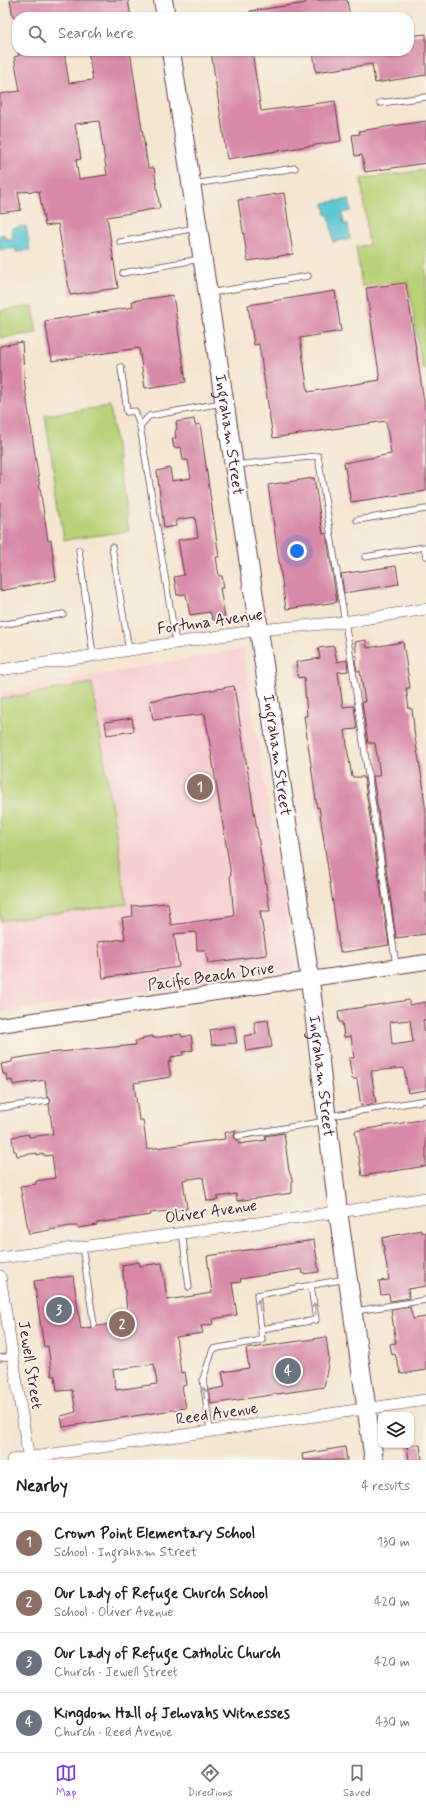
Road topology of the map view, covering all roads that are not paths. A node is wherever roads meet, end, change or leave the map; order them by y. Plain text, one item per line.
1 (163, 0) edge
2 (165, 12) edge
3 (172, 56) edge
4 (426, 97) edge
5 (380, 103) dead end
6 (295, 168) dead end
7 (191, 184) junction
8 (198, 228) junction
9 (120, 242) dead end
10 (202, 259) junction
11 (123, 273) dead end
12 (308, 276) dead end
13 (208, 293) junction
14 (121, 367) dead end
15 (224, 403) junction
16 (140, 426) junction
17 (234, 466) junction
18 (426, 509) edge
19 (357, 520) dead end
20 (112, 547) dead end
21 (79, 550) dead end
22 (426, 556) edge
23 (365, 557) dead end
24 (426, 609) edge
25 (63, 614) dead end
26 (344, 622) junction
27 (0, 625) edge
28 (259, 630) junction
29 (176, 643) junction
30 (129, 650) junction
31 (93, 655) junction
32 (0, 670) edge
33 (426, 962) edge
34 (396, 966) junction
35 (310, 980) junction
36 (0, 1025) edge
37 (426, 1100) edge
38 (46, 1101) dead end
39 (0, 1108) edge
40 (328, 1119) junction
41 (238, 1136) dead end
42 (426, 1198) edge
43 (338, 1211) junction
44 (182, 1232) junction
45 (82, 1246) junction
46 (0, 1258) edge
47 (0, 1276) edge
48 (347, 1279) junction
49 (311, 1286) junction
50 (189, 1287) dead end
51 (426, 1300) edge
52 (352, 1312) junction
53 (94, 1325) dead end
54 (261, 1329) junction
55 (13, 1356) junction
56 (0, 1358) edge
57 (426, 1400) edge
58 (366, 1409) junction
59 (210, 1431) junction
60 (28, 1459) edge
61 (12, 1460) edge
62 (374, 1460) edge

1 - 2 main road
3 - 7 main road, Ingraham Street
4 - 5 lane
6 - 7 lane
7 - 8 main road, Ingraham Street
8 - 9 lane
8 - 10 main road, Ingraham Street
10 - 11 lane
10 - 13 main road, Ingraham Street
12 - 13 lane
13 - 15 main road, Ingraham Street
14 - 16 lane
15 - 16 lane
15 - 17 main road, Ingraham Street
16 - 29 lane
17 - 26 lane
17 - 28 main road, Ingraham Street
18 - 19 lane
20 - 30 lane
21 - 31 lane
22 - 23 lane
24 - 26 street, Fortuna Avenue
25 - 27 lane
26 - 28 street, Fortuna Avenue
26 - 34 lane
28 - 29 street, Fortuna Avenue
28 - 35 main road, Ingraham Street
29 - 30 street, Fortuna Avenue
30 - 31 street, Fortuna Avenue
31 - 32 street, Fortuna Avenue
33 - 34 street, Pacific Beach Drive
34 - 35 street, Pacific Beach Drive
35 - 36 street, Pacific Beach Drive
35 - 40 main road, Ingraham Street
37 - 40 lane
38 - 39 lane
40 - 41 lane
40 - 43 main road, Ingraham Street
42 - 43 street, Oliver Avenue
43 - 44 street, Oliver Avenue
43 - 48 main road, Ingraham Street
44 - 45 street, Oliver Avenue
44 - 50 lane
45 - 46 street, Oliver Avenue
45 - 53 lane
47 - 55 street, Jewell Street
48 - 49 lane
48 - 52 main road, Ingraham Street
54 -> 49 lane
54 -> 49 lane
51 - 52 lane
52 - 58 main road, Ingraham Street
59 -> 54 lane
55 - 56 lane
55 - 60 street, Jewell Street
57 - 58 street, Reed Avenue
58 - 59 street, Reed Avenue
58 - 62 main road, Ingraham Street
59 - 60 street, Reed Avenue
60 - 61 street, Reed Avenue

